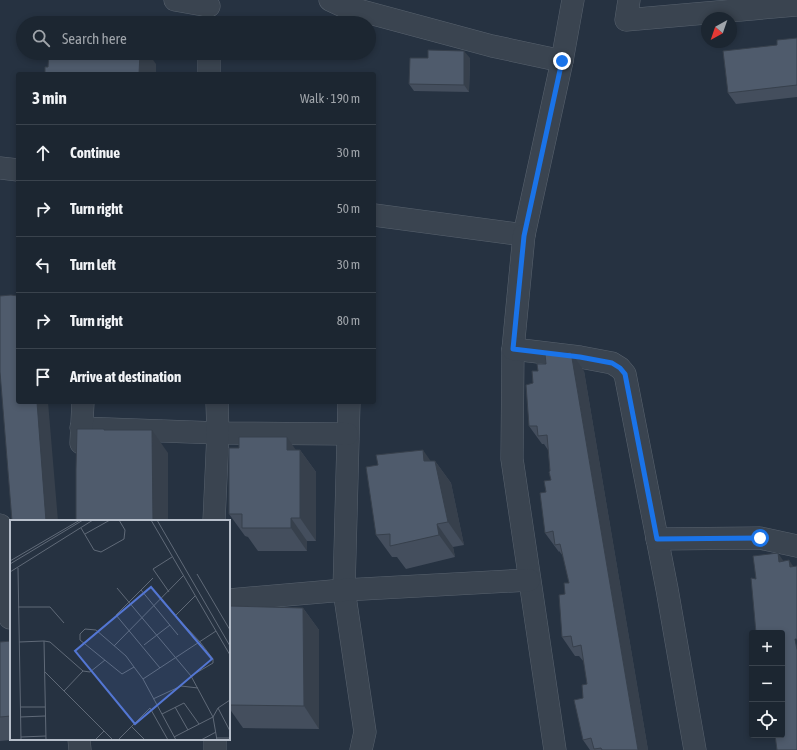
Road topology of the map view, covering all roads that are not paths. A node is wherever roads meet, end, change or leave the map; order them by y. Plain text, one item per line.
1 (175, 0) edge
2 (330, 0) edge
3 (573, 0) edge
4 (629, 0) edge
5 (797, 5) edge
6 (210, 10) edge
7 (209, 60) edge
8 (562, 61) junction
9 (209, 72) edge
10 (0, 168) edge
11 (16, 170) edge
12 (376, 215) edge
13 (524, 236) junction
14 (513, 349) junction
15 (83, 404) edge
16 (217, 404) edge
17 (348, 404) edge
18 (81, 428) junction
19 (218, 433) junction
20 (347, 434) junction
21 (80, 459) edge
22 (214, 520) edge
23 (0, 525) edge
24 (657, 539) junction
25 (797, 546) edge
26 (530, 580) junction
27 (344, 590) junction
28 (230, 600) edge
29 (7, 618) edge
30 (79, 740) edge
31 (80, 750) edge
32 (361, 750) edge
33 (555, 750) edge
34 (695, 750) edge

1 - 6 street
2 - 8 street
3 - 8 street
4 - 5 street
7 - 9 street
8 - 13 street
10 - 11 street
12 - 13 street
13 - 14 street
14 - 24 street
14 - 26 street
15 - 18 street
16 - 19 street
17 - 20 street
18 - 19 street
18 - 21 street
19 - 20 street
19 - 22 street
20 - 27 street
23 - 29 street
24 - 25 street
24 - 34 street
26 - 27 street
26 - 33 street
27 - 28 street
27 - 32 street
30 - 31 street

